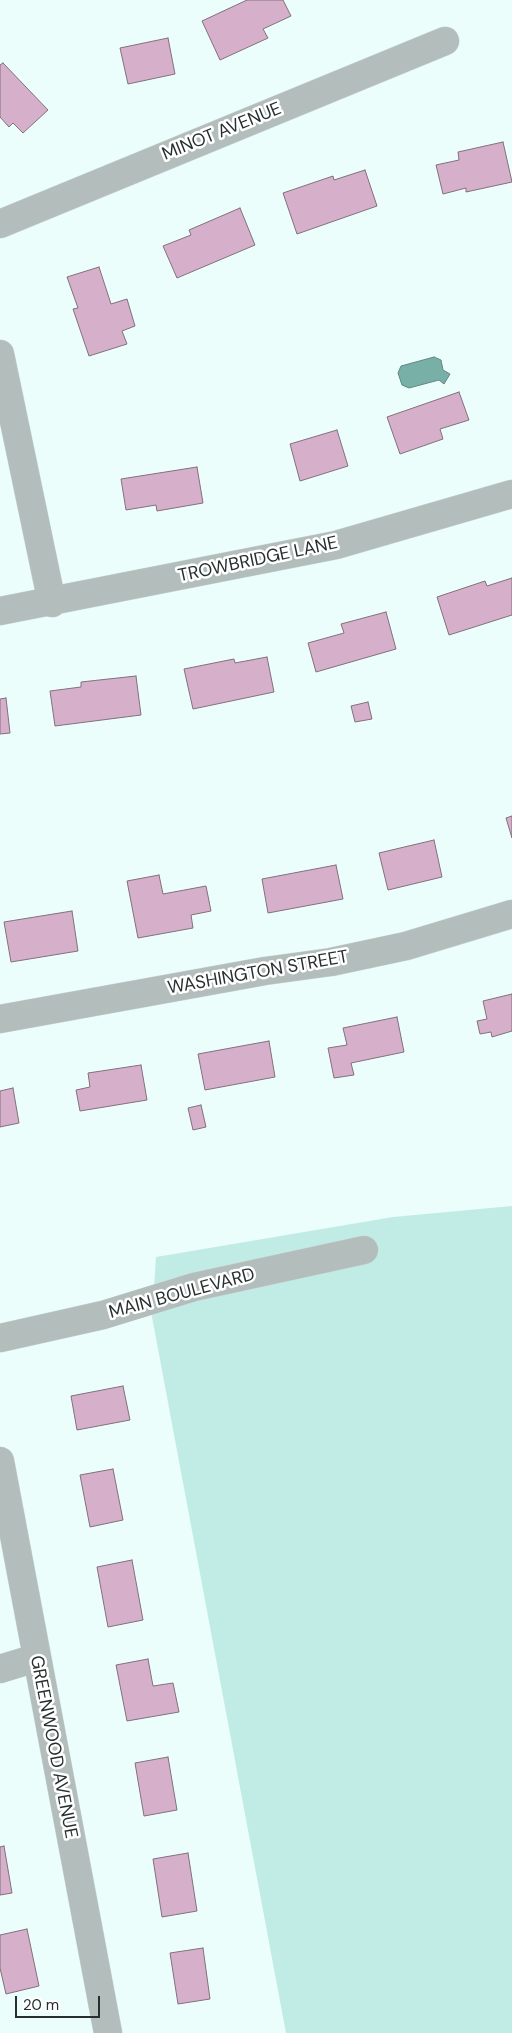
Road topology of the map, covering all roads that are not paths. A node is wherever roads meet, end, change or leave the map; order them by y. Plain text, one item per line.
1 (445, 41) dead end
2 (0, 224) edge
3 (0, 354) edge
4 (512, 494) edge
5 (52, 602) junction
6 (0, 611) edge
7 (512, 914) edge
8 (0, 1019) edge
9 (364, 1250) dead end
10 (0, 1338) edge
11 (0, 1461) edge
12 (36, 1658) junction
13 (0, 1669) edge
14 (108, 2033) edge

1 - 2 street, MINOT AVENUE
3 - 5 street
4 - 5 street, TROWBRIDGE LANE
5 - 6 street, TROWBRIDGE LANE
7 - 8 street, WASHINGTON STREET
9 - 10 street, MAIN BOULEVARD
11 - 12 street, GREENWOOD AVENUE
12 - 13 street
12 - 14 street, GREENWOOD AVENUE

